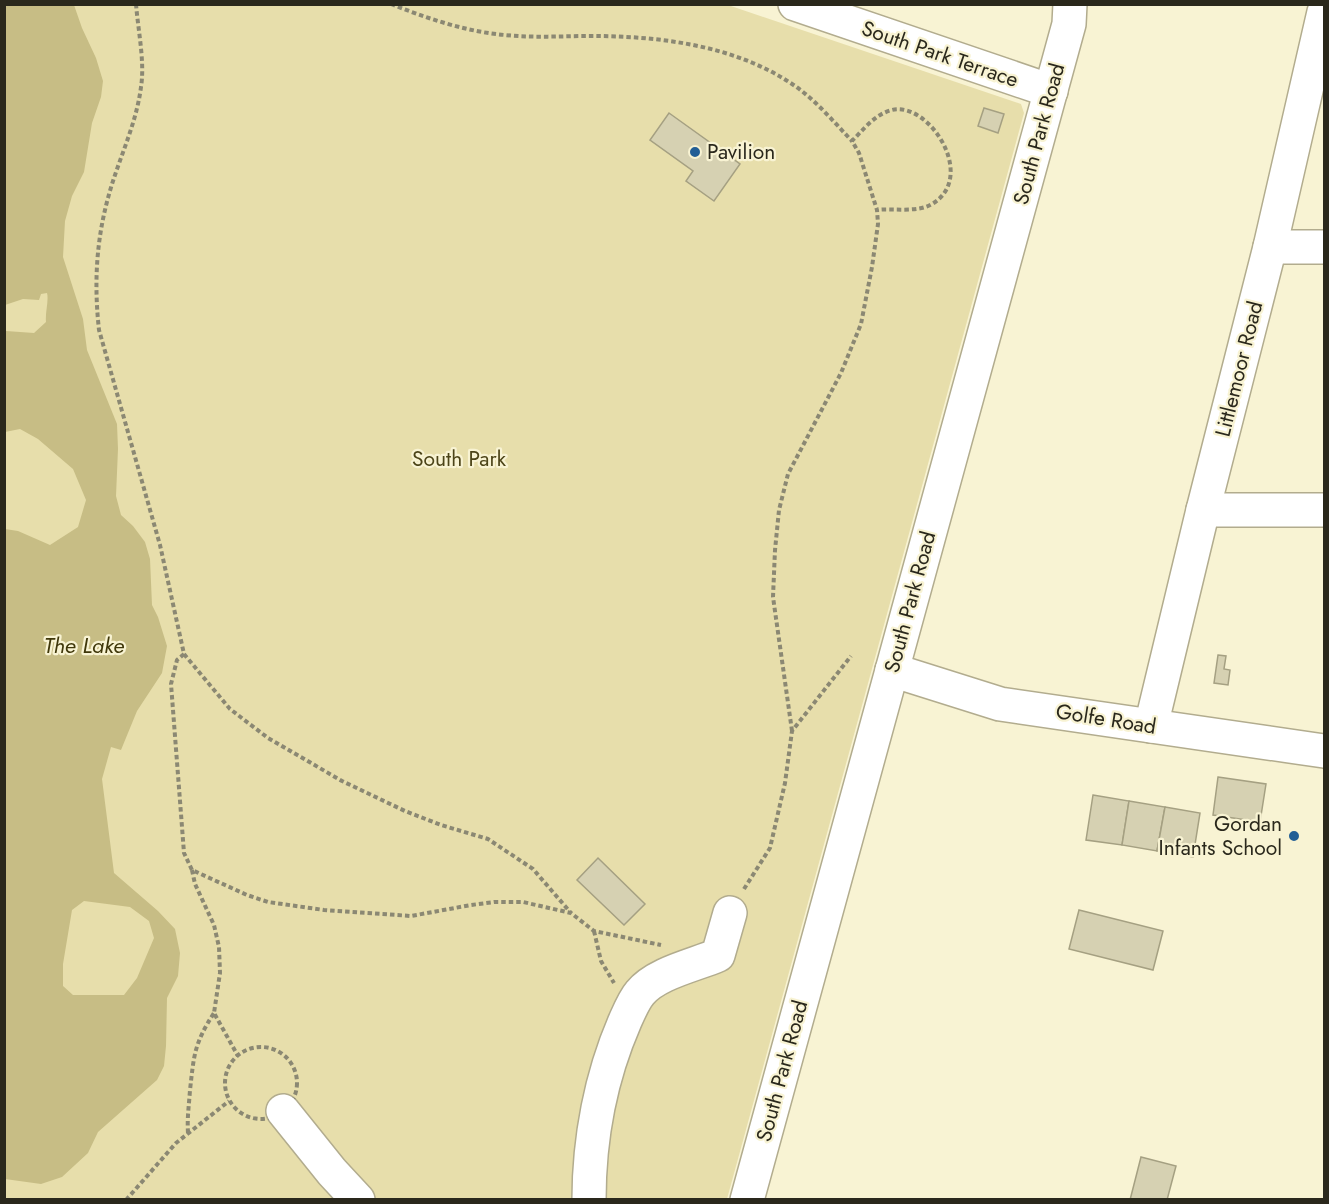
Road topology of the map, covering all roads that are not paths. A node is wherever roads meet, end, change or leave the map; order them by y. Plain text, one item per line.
1 (795, 4) edge
2 (1070, 4) edge
3 (1324, 12) edge
4 (1051, 91) junction
5 (1270, 247) junction
6 (1324, 248) edge
7 (1203, 510) junction
8 (1324, 510) edge
9 (892, 670) junction
10 (1151, 726) junction
11 (1324, 751) edge
12 (730, 913) road end
13 (283, 1112) road end
14 (357, 1200) edge
15 (589, 1200) edge
16 (747, 1200) edge

1 - 4 street, South Park Terrace
2 - 4 street, South Park Road
3 - 5 street, Littlemoor Road
4 - 9 street, South Park Road
5 - 6 street
5 - 7 street, Littlemoor Road
7 - 8 street
7 - 10 street, Littlemoor Road
9 - 10 street, Golfe Road
9 - 16 street, South Park Road
10 - 11 street, Golfe Road
12 - 15 street
13 - 14 street

